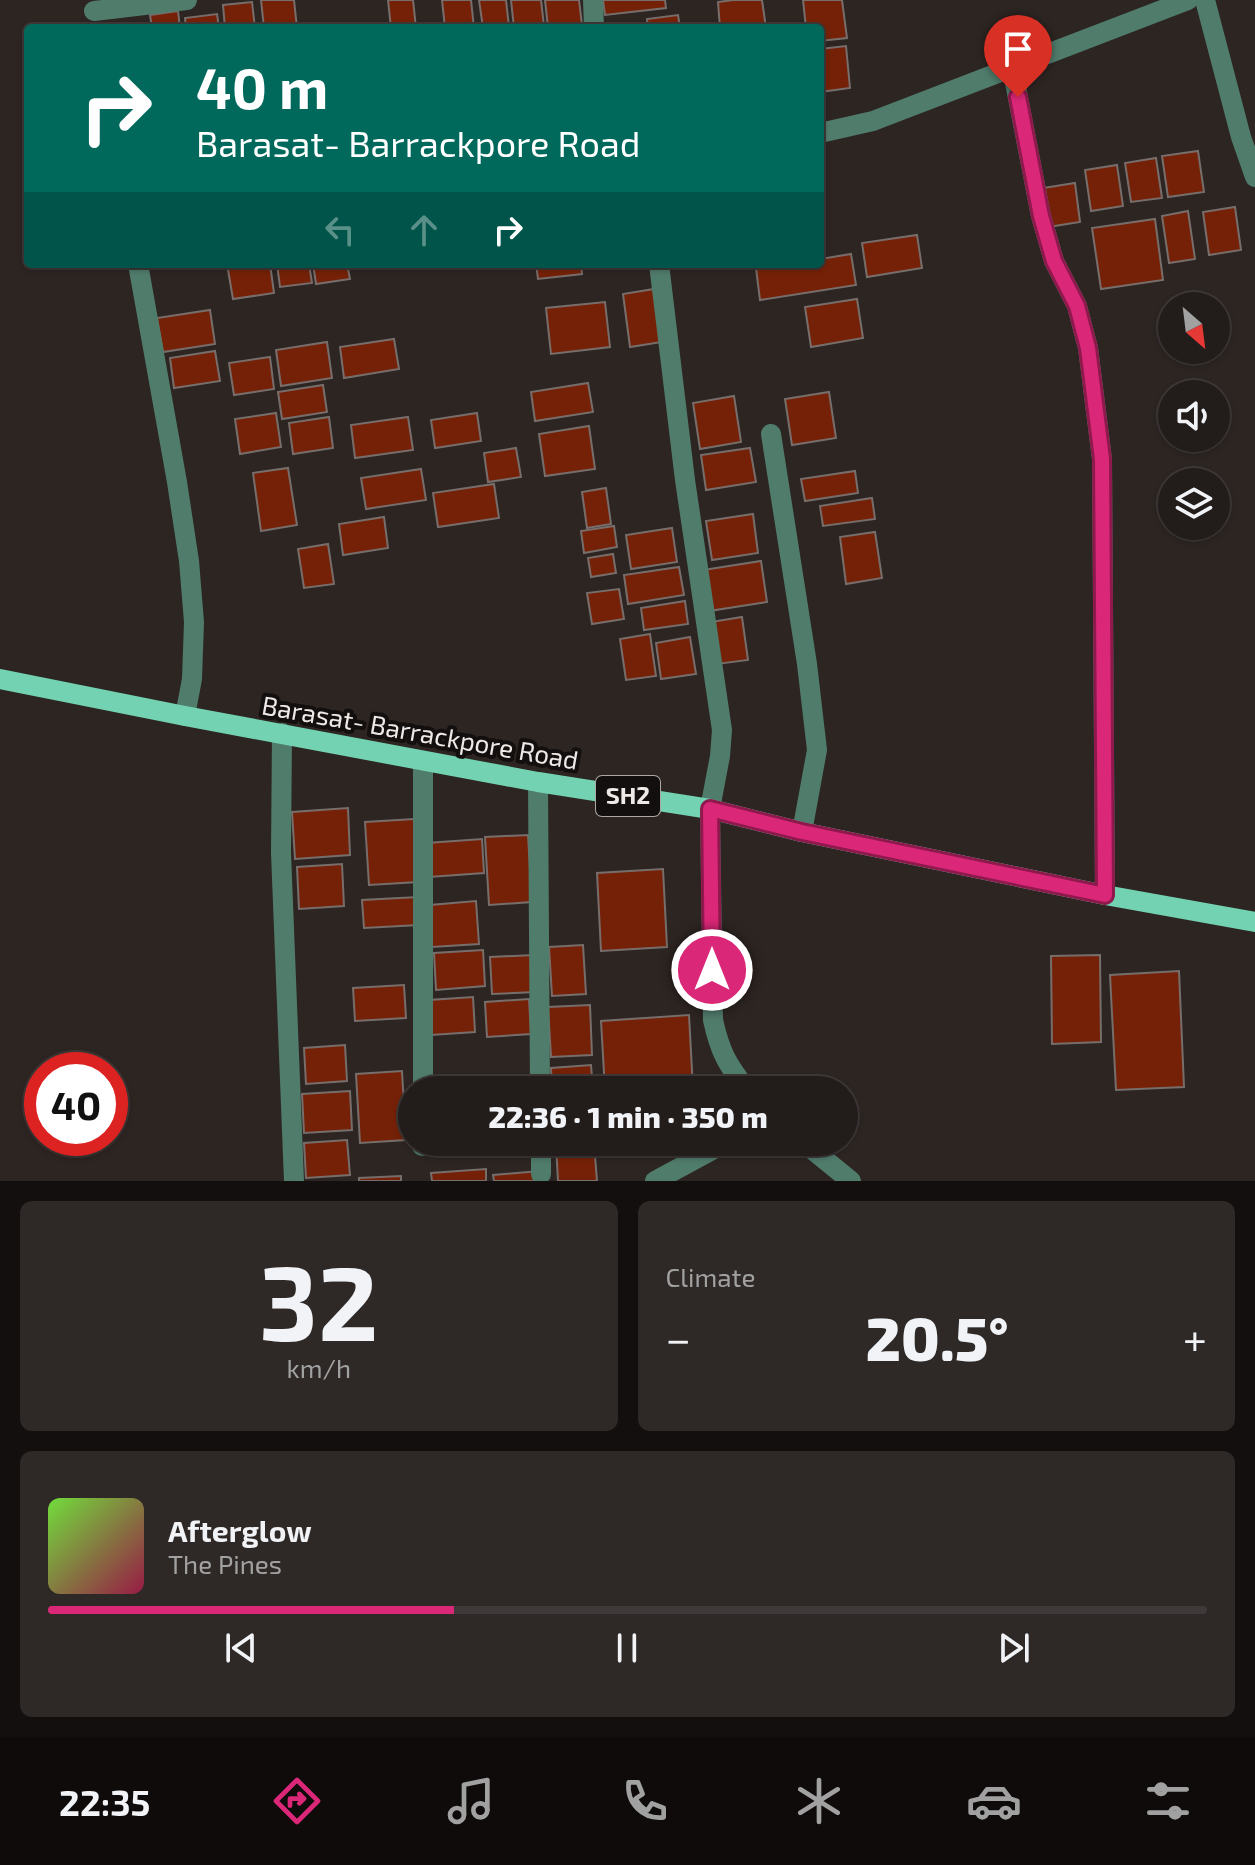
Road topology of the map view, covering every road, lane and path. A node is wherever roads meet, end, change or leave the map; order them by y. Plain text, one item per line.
1 (187, 0) edge
2 (593, 0) edge
3 (1188, 0) edge
4 (1205, 0) edge
5 (94, 13) edge
6 (594, 24) edge
7 (1012, 67) junction
8 (824, 132) edge
9 (1255, 177) edge
10 (139, 268) edge
11 (659, 268) edge
12 (771, 434) dead end
13 (0, 679) edge
14 (185, 716) junction
15 (282, 733) junction
16 (423, 761) junction
17 (538, 782) junction
18 (710, 809) junction
19 (802, 832) junction
20 (1105, 895) junction
21 (1255, 922) edge
22 (423, 1076) edge
23 (540, 1076) edge
24 (736, 1076) edge
25 (541, 1156) edge
26 (701, 1156) edge
27 (820, 1156) edge
28 (541, 1174) dead end
29 (294, 1181) edge
30 (655, 1181) edge
31 (851, 1181) edge

1 - 5 street
2 - 6 street
3 - 7 street
4 - 9 street
7 - 8 street
7 - 20 street
10 - 14 street
11 - 18 street
12 - 19 street
13 - 14 main road, Barasat- Barrackpore Road / SH2
14 - 15 main road, Barasat- Barrackpore Road / SH2
15 - 16 main road, Barasat- Barrackpore Road / SH2
15 - 29 street
16 - 17 main road, Barasat- Barrackpore Road / SH2
16 - 22 street
17 - 18 main road, Barasat- Barrackpore Road / SH2
17 - 23 street
18 - 19 main road, Barasat- Barrackpore Road / SH2
18 - 24 street
19 - 20 main road, Barasat- Barrackpore Road / SH2
20 - 21 main road, Barasat- Barrackpore Road / SH2
25 - 28 street
26 - 30 street
27 - 31 street

